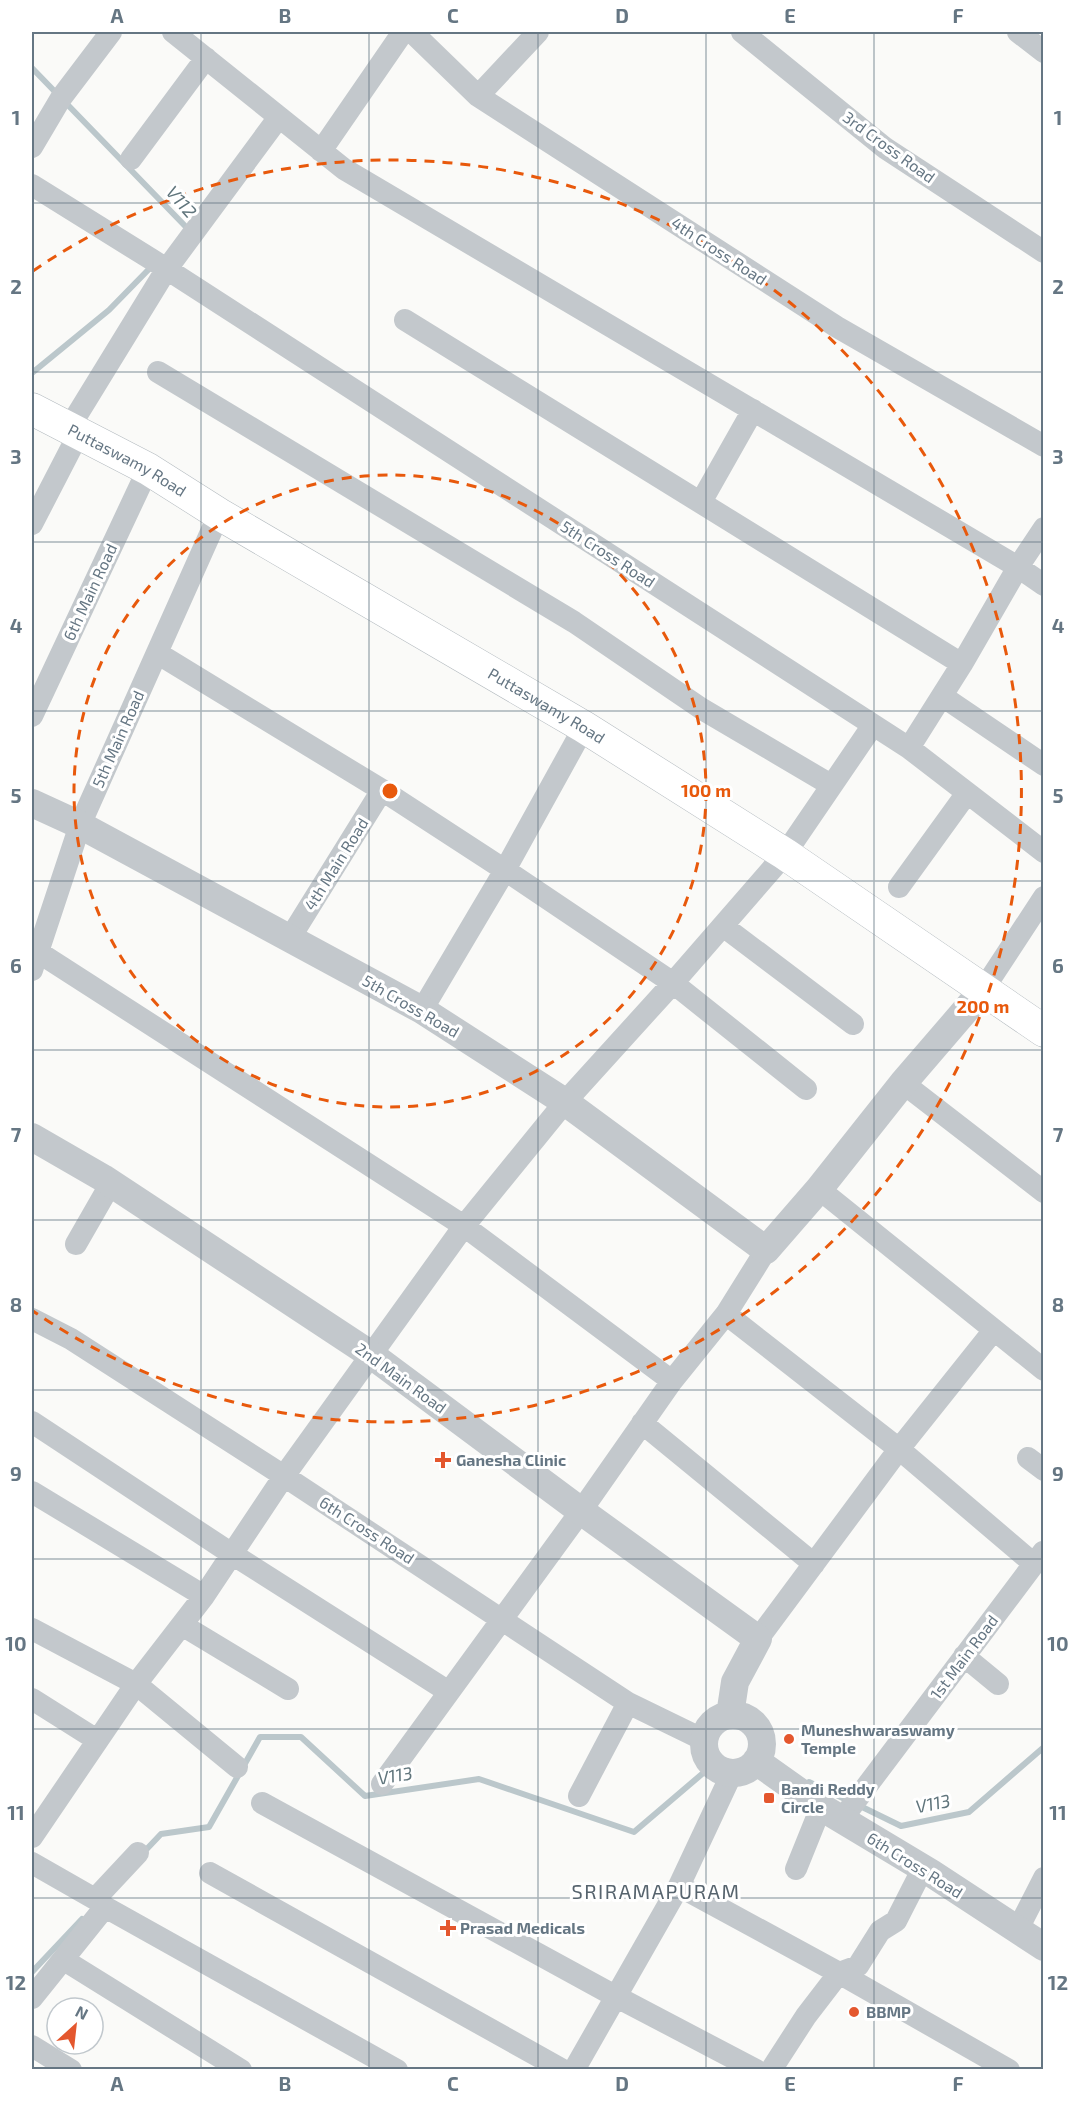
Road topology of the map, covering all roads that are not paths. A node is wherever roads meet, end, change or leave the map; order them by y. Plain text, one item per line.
1 (111, 32) edge
2 (173, 32) edge
3 (403, 32) edge
4 (412, 32) edge
5 (538, 32) edge
6 (742, 32) edge
7 (1018, 32) edge
8 (1044, 52) edge
9 (206, 58) junction
10 (478, 96) junction
11 (279, 117) junction
12 (32, 147) edge
13 (321, 151) junction
14 (131, 159) dead end
15 (32, 185) edge
16 (1044, 252) edge
17 (160, 265) junction
18 (405, 320) dead end
19 (158, 372) dead end
20 (32, 409) edge
21 (753, 410) junction
22 (74, 430) junction
23 (1044, 447) edge
24 (148, 469) junction
25 (700, 502) junction
26 (219, 514) junction
27 (32, 524) edge
28 (1044, 528) edge
29 (1018, 567) junction
30 (1044, 585) edge
31 (157, 653) junction
32 (962, 664) junction
33 (942, 696) junction
34 (32, 716) edge
35 (873, 725) junction
36 (584, 728) junction
37 (909, 748) junction
38 (1044, 765) edge
39 (831, 785) junction
40 (382, 790) junction
41 (967, 793) junction
42 (32, 803) edge
43 (80, 825) junction
44 (1044, 852) edge
45 (785, 854) junction
46 (505, 870) junction
47 (898, 887) dead end
48 (1044, 897) edge
49 (723, 926) junction
50 (290, 938) junction
51 (35, 961) edge
52 (674, 983) junction
53 (983, 990) junction
54 (422, 1010) junction
55 (853, 1024) dead end
56 (1044, 1030) edge
57 (903, 1083) junction
58 (806, 1089) dead end
59 (565, 1102) junction
60 (32, 1137) edge
61 (111, 1183) junction
62 (819, 1189) junction
63 (1044, 1192) edge
64 (464, 1226) junction
65 (76, 1244) dead end
66 (766, 1250) junction
67 (726, 1314) junction
68 (32, 1319) edge
69 (994, 1330) junction
70 (370, 1354) junction
71 (1044, 1370) edge
72 (672, 1382) junction
73 (32, 1422) edge
74 (642, 1424) junction
75 (899, 1449) junction
76 (284, 1476) junction
77 (32, 1492) edge
78 (581, 1511) junction
79 (232, 1554) junction
80 (1039, 1558) edge
81 (814, 1564) junction
82 (204, 1596) junction
83 (502, 1619) junction
84 (182, 1625) junction
85 (32, 1629) edge
86 (758, 1639) junction
87 (964, 1656) junction
88 (136, 1684) junction
89 (998, 1684) dead end
90 (288, 1689) dead end
91 (449, 1692) junction
92 (32, 1699) edge
93 (628, 1703) junction
94 (730, 1715) junction
95 (97, 1740) junction
96 (704, 1740) junction
97 (237, 1767) dead end
98 (744, 1767) junction
99 (382, 1784) dead end
100 (579, 1796) dead end
101 (262, 1803) dead end
102 (843, 1808) junction
103 (32, 1837) edge
104 (138, 1853) dead end
105 (32, 1863) edge
106 (923, 1868) junction
107 (796, 1869) dead end
108 (210, 1873) dead end
109 (1044, 1878) edge
110 (679, 1886) junction
111 (100, 1903) junction
112 (1017, 1930) junction
113 (1044, 1947) edge
114 (64, 1960) junction
115 (839, 1973) junction
116 (615, 1996) junction
117 (32, 1998) edge
118 (32, 2046) edge
119 (70, 2070) edge
120 (242, 2070) edge
121 (397, 2070) edge
122 (563, 2070) edge
123 (574, 2070) edge
124 (756, 2070) edge
125 (771, 2070) edge
126 (1010, 2070) edge

1 - 12 street
2 - 9 street
3 - 13 street
4 - 10 street, 4th Cross Road
5 - 10 street
6 - 16 street, 3rd Cross Road
7 - 8 street
9 - 11 street
9 - 14 street
10 - 23 street, 4th Cross Road
11 - 13 street
11 - 17 street
13 - 21 street
15 - 17 street, 5th Cross Road
17 - 22 street
17 - 35 street, 5th Cross Road
18 - 25 street
19 - 39 street
20 - 22 main road, Puttaswamy Road
21 - 25 street
21 - 29 street
22 - 24 main road, Puttaswamy Road
22 - 27 street
24 - 26 main road, Puttaswamy Road
24 - 34 street, 6th Main Road
25 - 32 street
26 - 31 street, 5th Main Road
26 - 36 main road, Puttaswamy Road
28 - 29 street
29 - 30 street
29 - 32 street
31 - 40 street
31 - 43 street, 5th Main Road
32 - 33 street
33 - 37 street
33 - 38 street
35 - 37 street, 5th Cross Road
35 - 39 street
36 - 45 main road, Puttaswamy Road
36 - 46 street
37 - 41 street, 5th Cross Road
39 - 45 street
40 - 46 street
40 - 50 street, 4th Main Road
41 - 44 street, 5th Cross Road
41 - 47 street
42 - 43 street, 5th Cross Road
43 - 50 street, 5th Cross Road
43 - 51 street, 5th Main Road
45 - 49 street
45 - 53 main road, Puttaswamy Road
46 - 52 street
46 - 54 street
48 - 53 street
49 - 52 street
49 - 55 street
50 - 54 street, 5th Cross Road
51 - 64 street
52 - 58 street
52 - 59 street
53 - 56 main road, Puttaswamy Road
53 - 57 street
54 - 59 street, 5th Cross Road
57 - 62 street
57 - 63 street
59 - 64 street
59 - 66 street, 5th Cross Road
60 - 61 street, 2nd Main Road
61 - 65 street
61 - 70 street, 2nd Main Road
62 - 66 street
62 - 69 street
64 - 70 street
64 - 72 street
66 - 67 street
67 - 72 street
67 - 75 street
68 - 76 street, 6th Cross Road
69 - 71 street
69 - 75 street
70 - 76 street
70 - 78 street, 2nd Main Road
72 - 74 street
73 - 79 street
74 - 78 street
74 - 81 street
75 - 80 street
75 - 81 street
76 - 79 street
76 - 83 street, 6th Cross Road
77 - 82 street
78 - 83 street
78 - 86 street, 2nd Main Road
79 - 82 street
79 - 91 street
80 - 87 street, 1st Main Road
81 - 86 street
82 - 84 street
83 - 91 street
83 - 93 street, 6th Cross Road
84 - 88 street
84 - 90 street
85 - 88 street
86 - 94 street
87 - 89 street
87 - 102 street, 1st Main Road
88 - 95 street
88 - 97 street
91 - 99 street
92 - 95 street
93 - 96 street, 6th Cross Road
93 - 100 street
94 - 96 street
94 - 98 street
95 - 103 street
96 - 98 street
98 - 102 street, 6th Cross Road
98 - 110 street
101 - 116 street
102 - 106 street, 6th Cross Road
102 - 107 street, 1st Main Road
104 - 111 street
105 - 111 street
106 - 112 street, 6th Cross Road
106 - 115 street
108 - 122 street
109 - 112 street
110 - 115 street
110 - 116 street
111 - 114 street
111 - 121 street
112 - 113 street, 6th Cross Road
114 - 117 street
114 - 120 street
115 - 125 street
115 - 126 street
116 - 123 street
116 - 124 street
118 - 119 street

